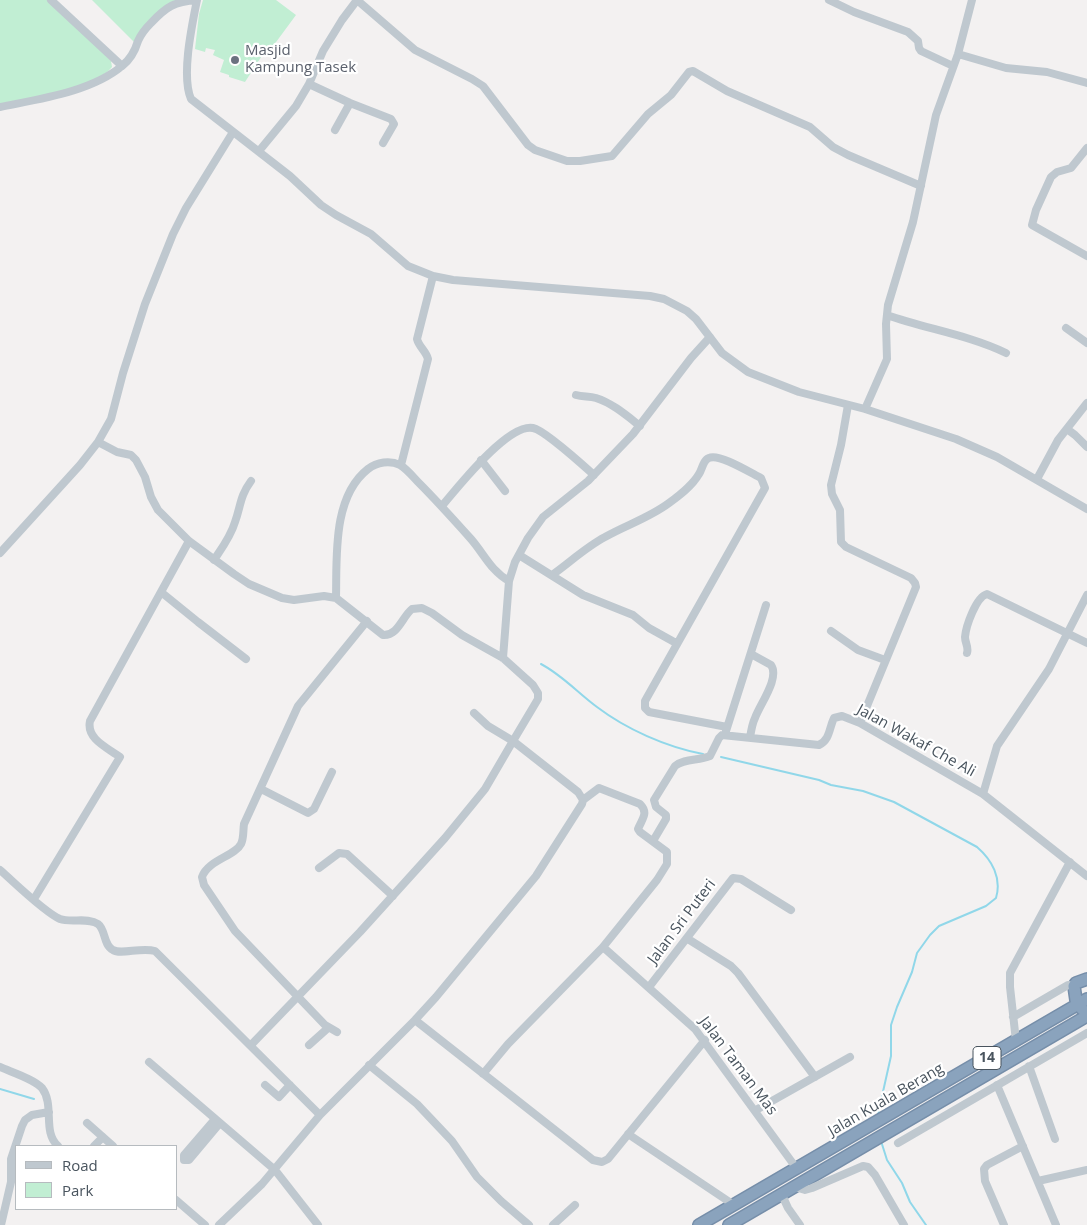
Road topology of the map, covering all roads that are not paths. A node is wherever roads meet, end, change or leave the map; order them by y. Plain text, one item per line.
1 (51, 0) edge
2 (197, 0) edge
3 (357, 0) edge
4 (828, 0) edge
5 (972, 0) edge
6 (958, 54) junction
7 (122, 66) junction
8 (954, 66) junction
9 (1087, 83) edge
10 (309, 84) junction
11 (350, 103) junction
12 (0, 107) edge
13 (335, 130) dead end
14 (234, 132) junction
15 (383, 143) dead end
16 (1087, 148) edge
17 (259, 151) junction
18 (921, 186) junction
19 (1087, 256) edge
20 (433, 276) junction
21 (886, 316) junction
22 (1066, 328) dead end
23 (710, 336) junction
24 (1087, 342) edge
25 (1006, 353) dead end
26 (576, 395) dead end
27 (1087, 403) edge
28 (848, 405) junction
29 (865, 410) junction
30 (640, 426) junction
31 (1067, 429) junction
32 (98, 442) junction
33 (1087, 447) edge
34 (481, 460) junction
35 (401, 465) junction
36 (594, 475) junction
37 (1037, 479) junction
38 (251, 481) dead end
39 (505, 491) dead end
40 (442, 506) junction
41 (1087, 509) edge
42 (189, 541) junction
43 (1, 550) edge
44 (518, 555) junction
45 (214, 560) junction
46 (552, 575) junction
47 (509, 581) junction
48 (161, 592) junction
49 (1087, 595) edge
50 (336, 598) junction
51 (766, 605) dead end
52 (367, 621) junction
53 (831, 631) dead end
54 (1068, 632) junction
55 (676, 643) junction
56 (1087, 643) edge
57 (967, 652) dead end
58 (751, 654) junction
59 (503, 658) junction
60 (246, 659) dead end
61 (885, 660) junction
62 (474, 713) dead end
63 (860, 724) junction
64 (726, 731) junction
65 (750, 738) junction
66 (513, 741) junction
67 (332, 772) dead end
68 (261, 789) junction
69 (983, 794) junction
70 (582, 800) junction
71 (653, 841) junction
72 (1070, 862) junction
73 (319, 868) dead end
74 (0, 870) edge
75 (1087, 876) edge
76 (392, 896) junction
77 (34, 899) junction
78 (790, 910) dead end
79 (688, 939) junction
80 (603, 947) junction
81 (1087, 979) edge
82 (1074, 986) junction
83 (649, 988) junction
84 (298, 998) junction
85 (1083, 1002) edge
86 (1013, 1017) junction
87 (1087, 1017) edge
88 (415, 1020) junction
89 (328, 1028) junction
90 (337, 1032) dead end
91 (1087, 1033) edge
92 (705, 1040) junction
93 (1016, 1041) junction
94 (251, 1045) junction
95 (309, 1045) dead end
96 (850, 1057) dead end
97 (149, 1062) dead end
98 (369, 1065) junction
99 (1029, 1066) junction
100 (0, 1067) edge
101 (483, 1074) junction
102 (815, 1077) junction
103 (265, 1085) dead end
104 (290, 1085) junction
105 (997, 1085) junction
106 (756, 1110) junction
107 (925, 1111) junction
108 (49, 1112) junction
109 (320, 1115) junction
110 (217, 1121) junction
111 (87, 1123) dead end
112 (932, 1123) junction
113 (628, 1134) junction
114 (103, 1137) junction
115 (1055, 1139) dead end
116 (898, 1143) dead end
117 (16, 1145) edge
118 (57, 1145) edge
119 (95, 1145) edge
120 (112, 1145) edge
121 (1023, 1146) junction
122 (15, 1147) edge
123 (797, 1169) junction
124 (274, 1170) junction
125 (1087, 1170) edge
126 (1038, 1181) junction
127 (795, 1187) junction
128 (782, 1195) junction
129 (178, 1202) edge
130 (575, 1205) dead end
131 (734, 1205) junction
132 (1, 1225) edge
133 (205, 1225) edge
134 (219, 1225) edge
135 (318, 1225) edge
136 (529, 1225) edge
137 (553, 1225) edge
138 (699, 1225) edge
139 (729, 1225) edge
140 (800, 1225) edge
141 (904, 1225) edge
142 (1004, 1225) edge
143 (1056, 1225) edge

1 - 7 street
2 - 7 street
2 - 14 street
3 - 10 street
3 - 18 street
4 - 8 street
5 - 6 street
6 - 8 street
6 - 9 street
7 - 12 street
8 - 18 street
10 - 11 street
10 - 17 street
11 - 13 street
11 - 15 street
14 - 17 street
14 - 32 street
16 - 19 street
17 - 20 street
18 - 21 street
20 - 23 street
20 - 35 street
21 - 25 street
21 - 29 street
22 - 24 street
23 - 28 street
23 - 30 street
26 - 30 street
27 - 31 street
28 - 29 street
28 - 61 street
29 - 37 street
30 - 36 street
31 - 33 street
31 - 37 street
32 - 42 street
32 - 43 street
34 - 36 street
34 - 39 street
34 - 40 street
35 - 40 street
35 - 50 street
36 - 44 street
37 - 41 street
38 - 45 street
40 - 47 street
42 - 45 street
42 - 48 street
44 - 46 street
44 - 47 street
45 - 50 street
46 - 55 street
46 - 55 street
47 - 59 street
48 - 60 street
48 - 77 street
49 - 54 street
50 - 52 street
51 - 58 street
52 - 59 street
52 - 68 street
53 - 61 street
54 - 56 street
54 - 57 street
54 - 69 street
55 - 64 street, Jalan Wakaf Che Ali
58 - 64 street
58 - 65 street
59 - 66 street
61 - 63 street
62 - 66 street
63 - 65 street, Jalan Wakaf Che Ali
63 - 69 street, Jalan Wakaf Che Ali
64 - 65 street, Jalan Wakaf Che Ali
64 - 71 street
66 - 70 street
66 - 76 street
67 - 68 street
68 - 84 street
69 - 72 street, Jalan Wakaf Che Ali
70 - 71 street
70 - 88 street
71 - 80 street
72 - 75 street, Jalan Wakaf Che Ali
72 - 86 street
73 - 76 street
74 - 77 street
76 - 84 street
77 - 94 street
78 - 79 street, Jalan Sri Puteri
79 - 83 street, Jalan Sri Puteri
79 - 102 street
80 - 83 street, Jalan Taman Mas
80 - 101 street
81 - 82 highway
82 - 85 highway
82 - 86 street
83 - 92 street, Jalan Taman Mas
84 - 89 street
84 - 94 street
85 - 87 highway
85 - 93 highway, Jalan Kuala Berang / 14
86 - 93 street
87 - 107 highway, Jalan Kuala Berang / 14
88 - 98 street
88 - 101 street
89 - 90 street
89 - 95 street
91 - 99 street
92 - 106 street, Jalan Taman Mas
92 - 113 street
93 - 123 highway, Jalan Kuala Berang / 14
94 - 104 street
96 - 102 street
97 - 110 street
98 - 109 street
98 - 136 street
99 - 105 street
99 - 115 street
100 - 108 street
101 - 113 street
102 - 106 street
103 - 104 street
104 - 109 street
105 - 112 street
105 - 121 street
106 - 123 street, Jalan Taman Mas
107 - 112 street
107 - 127 highway, Jalan Kuala Berang / 14
108 - 117 street
108 - 118 street
109 - 124 street
110 - 110 street
110 - 124 street
111 - 114 street
112 - 116 street
113 - 131 street
114 - 119 street
114 - 120 street
121 - 126 street
121 - 142 street
122 - 132 street
123 - 131 highway, Jalan Kuala Berang / 14
124 - 134 street
124 - 135 street
125 - 126 street
126 - 143 street
127 - 128 highway, Jalan Kuala Berang / 14
127 - 141 street
128 - 139 highway, Jalan Kuala Berang / 14
128 - 140 street
129 - 133 street
130 - 137 street
131 - 138 highway, Jalan Kuala Berang / 14

